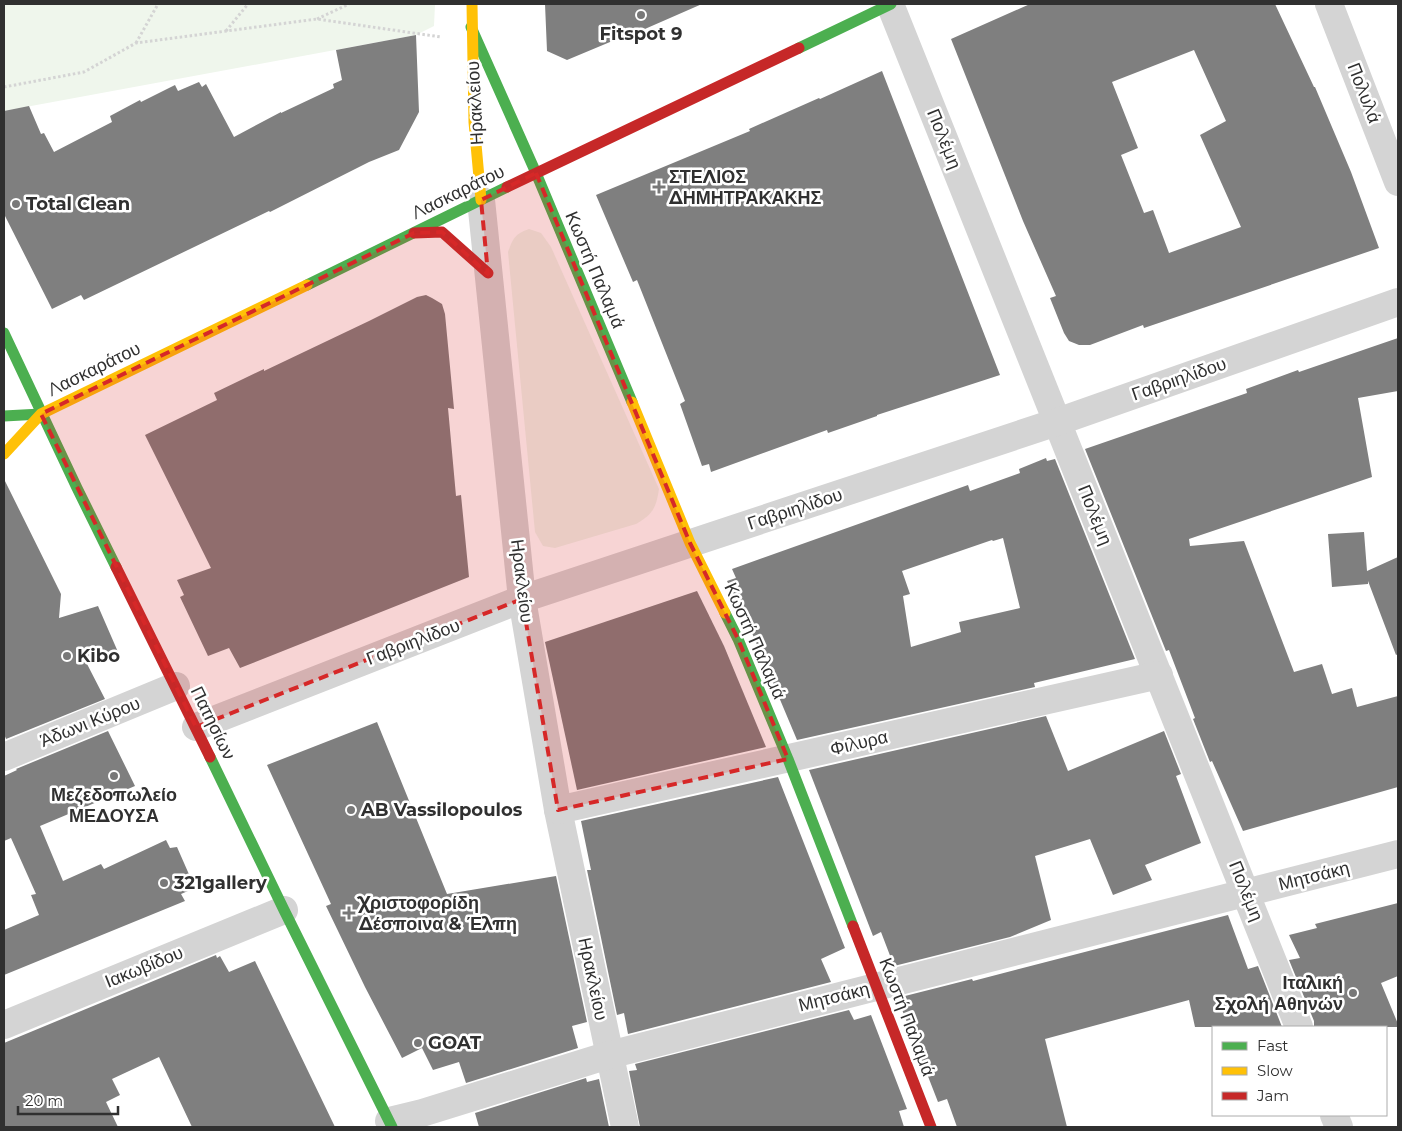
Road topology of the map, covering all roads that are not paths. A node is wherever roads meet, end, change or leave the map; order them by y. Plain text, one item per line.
1 (472, 4) edge
2 (891, 4) edge
3 (1329, 4) edge
4 (471, 27) junction
5 (536, 173) junction
6 (1398, 182) edge
7 (481, 200) junction
8 (414, 233) junction
9 (488, 273) junction
10 (1398, 302) edge
11 (4, 333) edge
12 (41, 414) junction
13 (4, 416) edge
14 (1057, 422) junction
15 (4, 454) edge
16 (690, 543) junction
17 (522, 599) junction
18 (1159, 675) junction
19 (176, 686) junction
20 (196, 727) junction
21 (4, 757) edge
22 (788, 758) junction
23 (558, 810) junction
24 (1398, 854) edge
25 (1246, 893) junction
26 (284, 910) junction
27 (876, 986) junction
28 (4, 1024) edge
29 (1299, 1026) edge
30 (609, 1055) junction
31 (390, 1124) edge
32 (625, 1127) edge
33 (932, 1127) edge

1 - 4 main road, Ηρακλείου
2 - 5 main road, Λασκαράτου
2 - 14 street, Πολέμη
3 - 6 street, Πολυλά
4 - 5 main road, Ηρακλείου
4 - 7 main road, Ηρακλείου
5 - 7 main road, Λασκαράτου
5 - 16 main road, Κωστή Παλαμά
7 - 8 main road, Λασκαράτου
7 - 9 street, Ηρακλείου
8 - 9 main road
8 - 12 main road, Λασκαράτου
9 - 17 street, Ηρακλείου
10 - 14 street, Γαβριηλίδου
11 - 12 main road, Πατησίων
12 - 13 main road
12 - 15 main road
12 - 19 main road, Πατησίων
14 - 16 street, Γαβριηλίδου
14 - 18 street, Πολέμη
16 - 17 street, Γαβριηλίδου
16 - 22 main road, Κωστή Παλαμά
17 - 20 street, Γαβριηλίδου
17 - 23 street, Ηρακλείου
18 - 22 street, Φιλυρα
18 - 25 street, Πολέμη
19 - 20 main road, Πατησίων
19 - 21 street, Άδωνι Κύρου
20 - 26 main road, Πατησίων
22 - 23 street, Φιλυρα
22 - 27 main road, Κωστή Παλαμά
23 - 30 street, Ηρακλείου
24 - 25 street, Μητσάκη
25 - 27 street, Μητσάκη
25 - 29 street, Πολέμη
26 - 28 street, Ιακωβίδου
26 - 31 main road, Πατησίων
27 - 30 street, Μητσάκη
27 - 33 main road, Κωστή Παλαμά
30 - 31 street, Μητσάκη
30 - 32 street, Ηρακλείου

